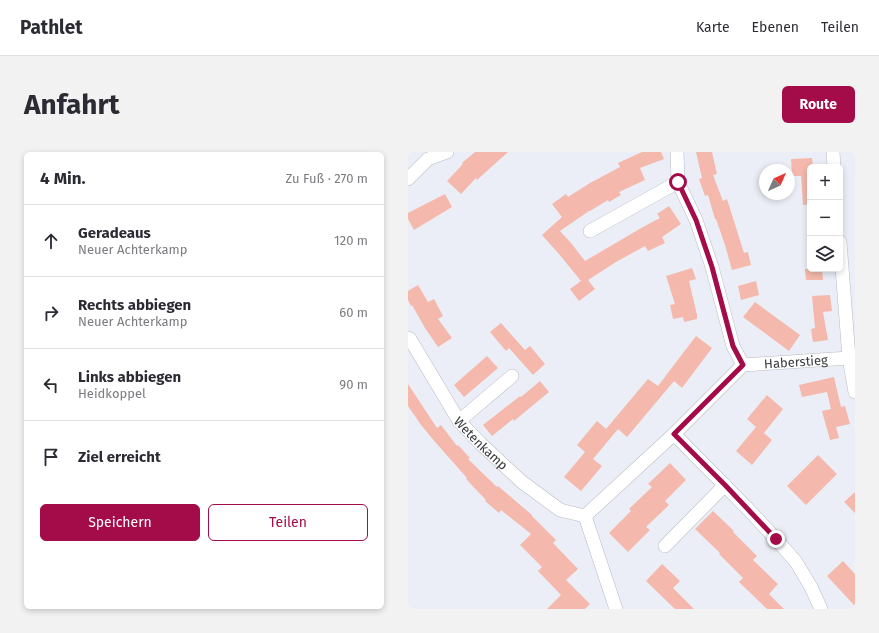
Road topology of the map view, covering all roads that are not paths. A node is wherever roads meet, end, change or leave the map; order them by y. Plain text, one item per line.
1 (447, 152) edge
2 (677, 152) edge
3 (833, 152) edge
4 (834, 164) edge
5 (408, 179) edge
6 (678, 182) junction
7 (590, 231) dead end
8 (842, 272) edge
9 (408, 338) edge
10 (849, 358) junction
11 (743, 365) junction
12 (512, 376) dead end
13 (855, 392) edge
14 (459, 421) junction
15 (674, 434) junction
16 (725, 485) junction
17 (585, 516) junction
18 (665, 546) dead end
19 (616, 609) edge
20 (821, 609) edge

1 - 5 street
2 - 6 street
3 - 4 street
6 - 7 street
6 - 11 street
8 - 10 street
9 - 14 street, Wetenkamp
10 - 11 street, Haberstieg
10 - 13 street
11 - 15 street
12 - 14 street
14 - 17 street, Wetenkamp
15 - 16 street
15 - 17 street
16 - 18 street
16 - 20 street
17 - 19 street

